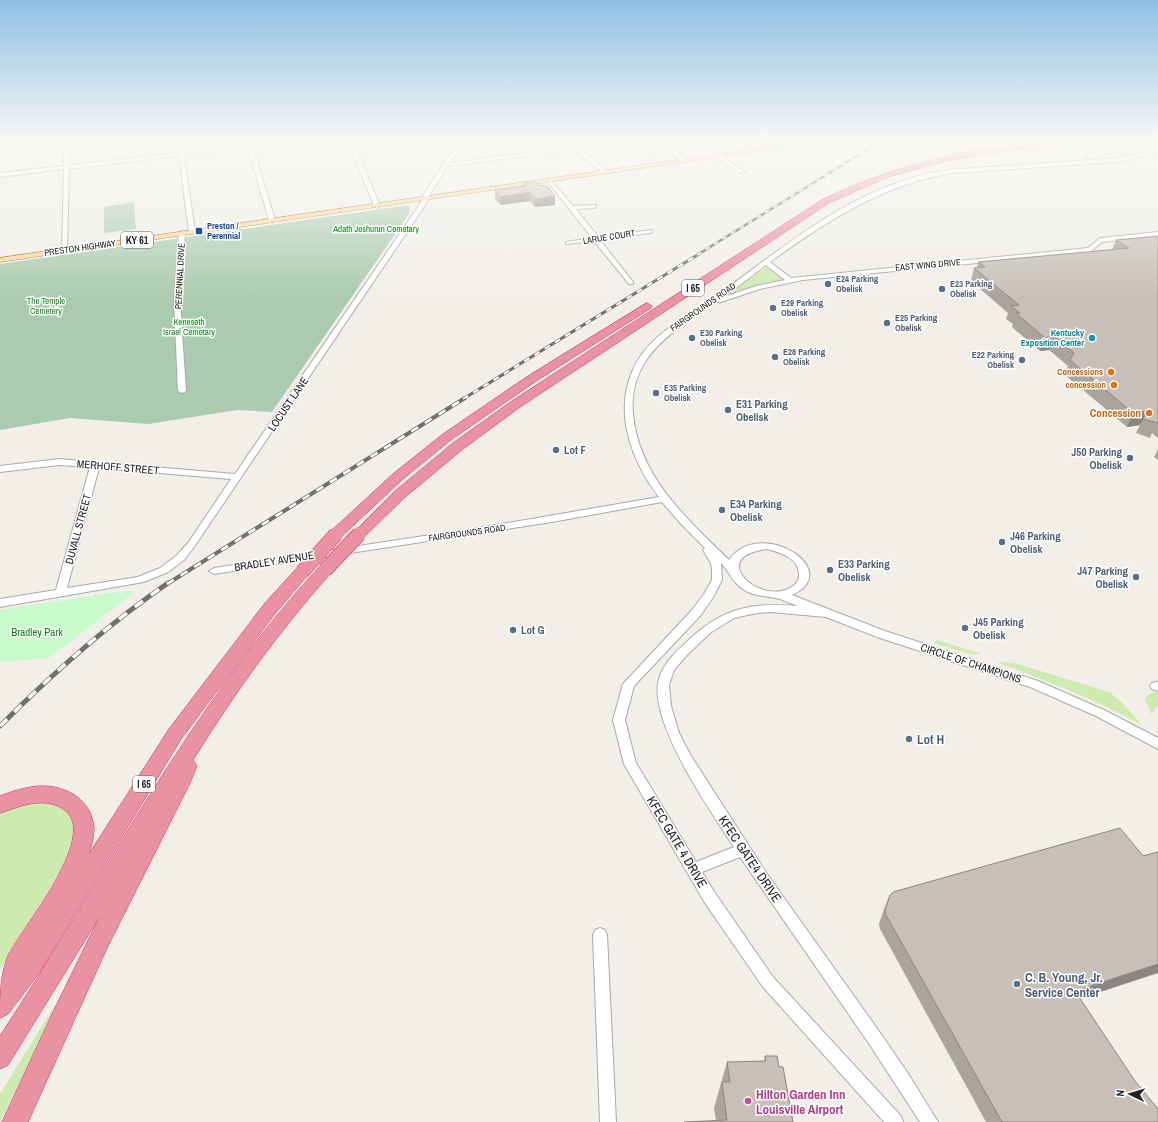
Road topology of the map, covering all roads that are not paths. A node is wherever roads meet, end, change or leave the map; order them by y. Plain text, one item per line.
1 (66, 193) edge
2 (187, 193) edge
3 (264, 193) edge
4 (372, 193) edge
5 (428, 193) edge
6 (464, 193) edge
7 (560, 193) edge
8 (823, 193) edge
9 (845, 193) edge
10 (876, 193) edge
11 (425, 199) junction
12 (377, 206) junction
13 (594, 206) dead end
14 (572, 208) junction
15 (272, 220) junction
16 (650, 231) dead end
17 (192, 232) junction
18 (182, 234) junction
19 (1158, 234) edge
20 (596, 239) junction
21 (568, 243) dead end
22 (64, 250) junction
23 (0, 260) edge
24 (766, 262) junction
25 (789, 280) junction
26 (631, 283) dead end
27 (700, 310) junction
28 (182, 391) dead end
29 (95, 465) junction
30 (0, 469) edge
31 (237, 477) junction
32 (664, 499) junction
33 (701, 538) junction
34 (334, 552) joint
35 (733, 569) junction
36 (214, 570) dead end
37 (60, 594) junction
38 (778, 594) junction
39 (0, 603) edge
40 (826, 613) junction
41 (200, 733) junction
42 (1158, 744) edge
43 (0, 804) edge
44 (742, 850) junction
45 (693, 869) junction
46 (600, 935) dead end
47 (4, 1001) edge
48 (0, 1057) edge
49 (15, 1122) edge
50 (608, 1122) edge
51 (895, 1122) edge
52 (930, 1122) edge

1 - 22 street
2 - 17 street, PERENNIAL DRIVE
3 - 15 street
4 - 12 street
5 - 11 street, LOCUST LANE
6 - 11 main road, PRESTON HIGHWAY / KY 61
7 - 14 street
8 - 47 highway, I 65, bridge
9 - 41 highway, I 65, bridge
10 - 24 street, FAIRGROUNDS ROAD
11 - 12 main road, PRESTON HIGHWAY / KY 61
11 - 31 street, LOCUST LANE
12 - 15 main road, PRESTON HIGHWAY / KY 61
13 - 14 street
14 - 20 street
15 - 17 main road, PRESTON HIGHWAY / KY 61
16 - 20 street, LARUE COURT
17 - 18 main road, PRESTON HIGHWAY / KY 61
18 - 22 main road, PRESTON HIGHWAY / KY 61
18 - 28 street, PERENNIAL DRIVE
19 - 25 street, EAST WING DRIVE
20 - 21 street, LARUE COURT
20 - 26 street
22 - 23 main road, PRESTON HIGHWAY / KY 61
24 - 25 street
24 - 27 street, FAIRGROUNDS ROAD
25 - 27 street, EAST WING DRIVE
27 - 32 street, FAIRGROUNDS ROAD
29 - 30 street, MERHOFF STREET
29 - 31 street, MERHOFF STREET
29 - 37 street, DUVALL STREET
31 - 37 street, LOCUST LANE
32 - 33 street
32 - 34 street, FAIRGROUNDS ROAD
33 - 35 street
33 - 45 street, KFEC GATE 4 DRIVE
34 - 36 street, BRADLEY AVENUE
35 - 38 street
35 - 38 street
37 - 39 street
38 - 40 street, CIRCLE OF CHAMPIONS
40 - 42 street, CIRCLE OF CHAMPIONS
40 - 44 street, KFEC GATE4 DRIVE
41 - 48 highway, I 65
41 - 49 highway
43 - 47 highway
44 - 45 street
44 - 52 street, KFEC GATE4 DRIVE
45 - 51 street, KFEC GATE 4 DRIVE
46 - 50 street

